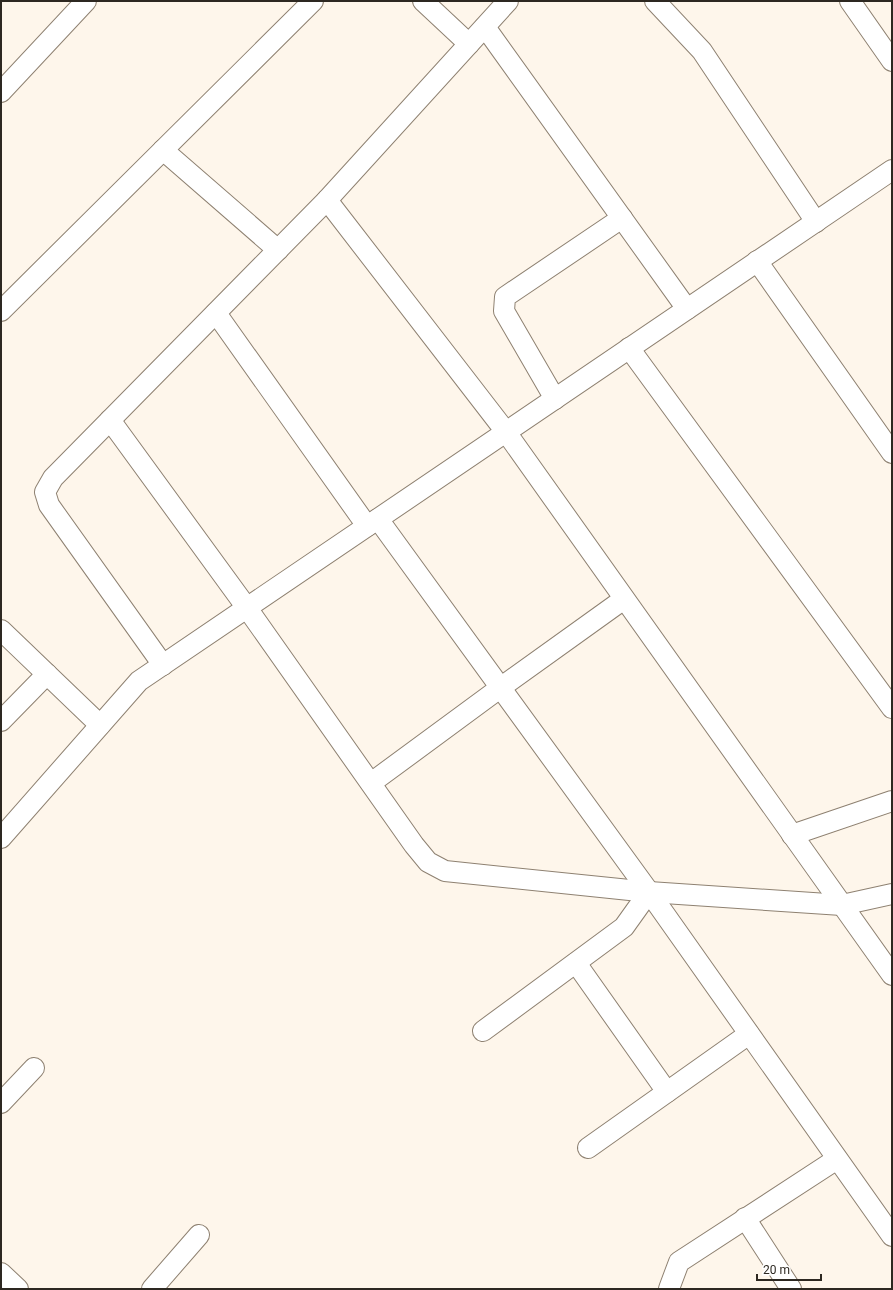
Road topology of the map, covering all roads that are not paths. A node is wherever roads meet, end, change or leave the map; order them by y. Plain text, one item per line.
1 (86, 1) edge
2 (313, 1) edge
3 (422, 1) edge
4 (508, 1) edge
5 (655, 1) edge
6 (850, 1) edge
7 (484, 27) junction
8 (469, 44) junction
9 (891, 59) edge
10 (1, 92) edge
11 (163, 150) junction
12 (892, 170) edge
13 (327, 200) junction
14 (622, 218) junction
15 (816, 222) junction
16 (278, 250) junction
17 (758, 261) junction
18 (687, 309) junction
19 (1, 311) edge
20 (216, 313) junction
21 (629, 348) junction
22 (555, 399) junction
23 (110, 420) junction
24 (506, 432) junction
25 (892, 453) edge
26 (373, 523) junction
27 (624, 599) junction
28 (247, 608) junction
29 (1, 630) edge
30 (163, 665) junction
31 (47, 674) junction
32 (500, 688) junction
33 (892, 708) edge
34 (1, 721) edge
35 (100, 725) junction
36 (371, 783) junction
37 (892, 801) edge
38 (792, 835) junction
39 (1, 838) edge
40 (649, 892) junction
41 (892, 894) edge
42 (842, 905) junction
43 (576, 963) junction
44 (892, 975) edge
45 (483, 1031) dead end
46 (749, 1034) junction
47 (34, 1068) dead end
48 (667, 1092) junction
49 (1, 1103) edge
50 (588, 1148) dead end
51 (837, 1159) junction
52 (746, 1218) junction
53 (199, 1235) dead end
54 (892, 1236) edge
55 (152, 1289) edge
56 (670, 1289) edge
57 (791, 1289) edge

1 - 10 street
2 - 11 street
3 - 8 street
4 - 7 street
5 - 15 street
6 - 9 street
7 - 8 street
7 - 14 street
8 - 13 street
11 - 16 street
11 - 19 street
12 - 15 street
13 - 16 street
13 - 24 street
14 - 18 street
14 - 22 street
15 - 17 street
16 - 20 street
17 - 18 street
17 - 25 street
18 - 21 street
20 - 23 street
20 - 26 street
21 - 22 street
21 - 33 street
22 - 24 street
23 - 28 street
23 - 30 street
24 - 26 street
24 - 27 street
26 - 28 street
26 - 32 street
27 - 32 street
27 - 38 street
28 - 30 street
28 - 36 street
29 - 31 street
30 - 35 street
31 - 34 street
31 - 35 street
32 - 36 street
32 - 40 street
35 - 39 street
36 - 40 street
37 - 38 street
38 - 42 street
40 - 42 street
40 - 43 street
40 - 46 street
41 - 42 street
42 - 44 street
43 - 45 street
43 - 48 street
46 - 48 street
46 - 51 street
47 - 49 street
48 - 50 street
51 - 52 street
51 - 54 street
52 - 56 street
52 - 57 street
53 - 55 street

